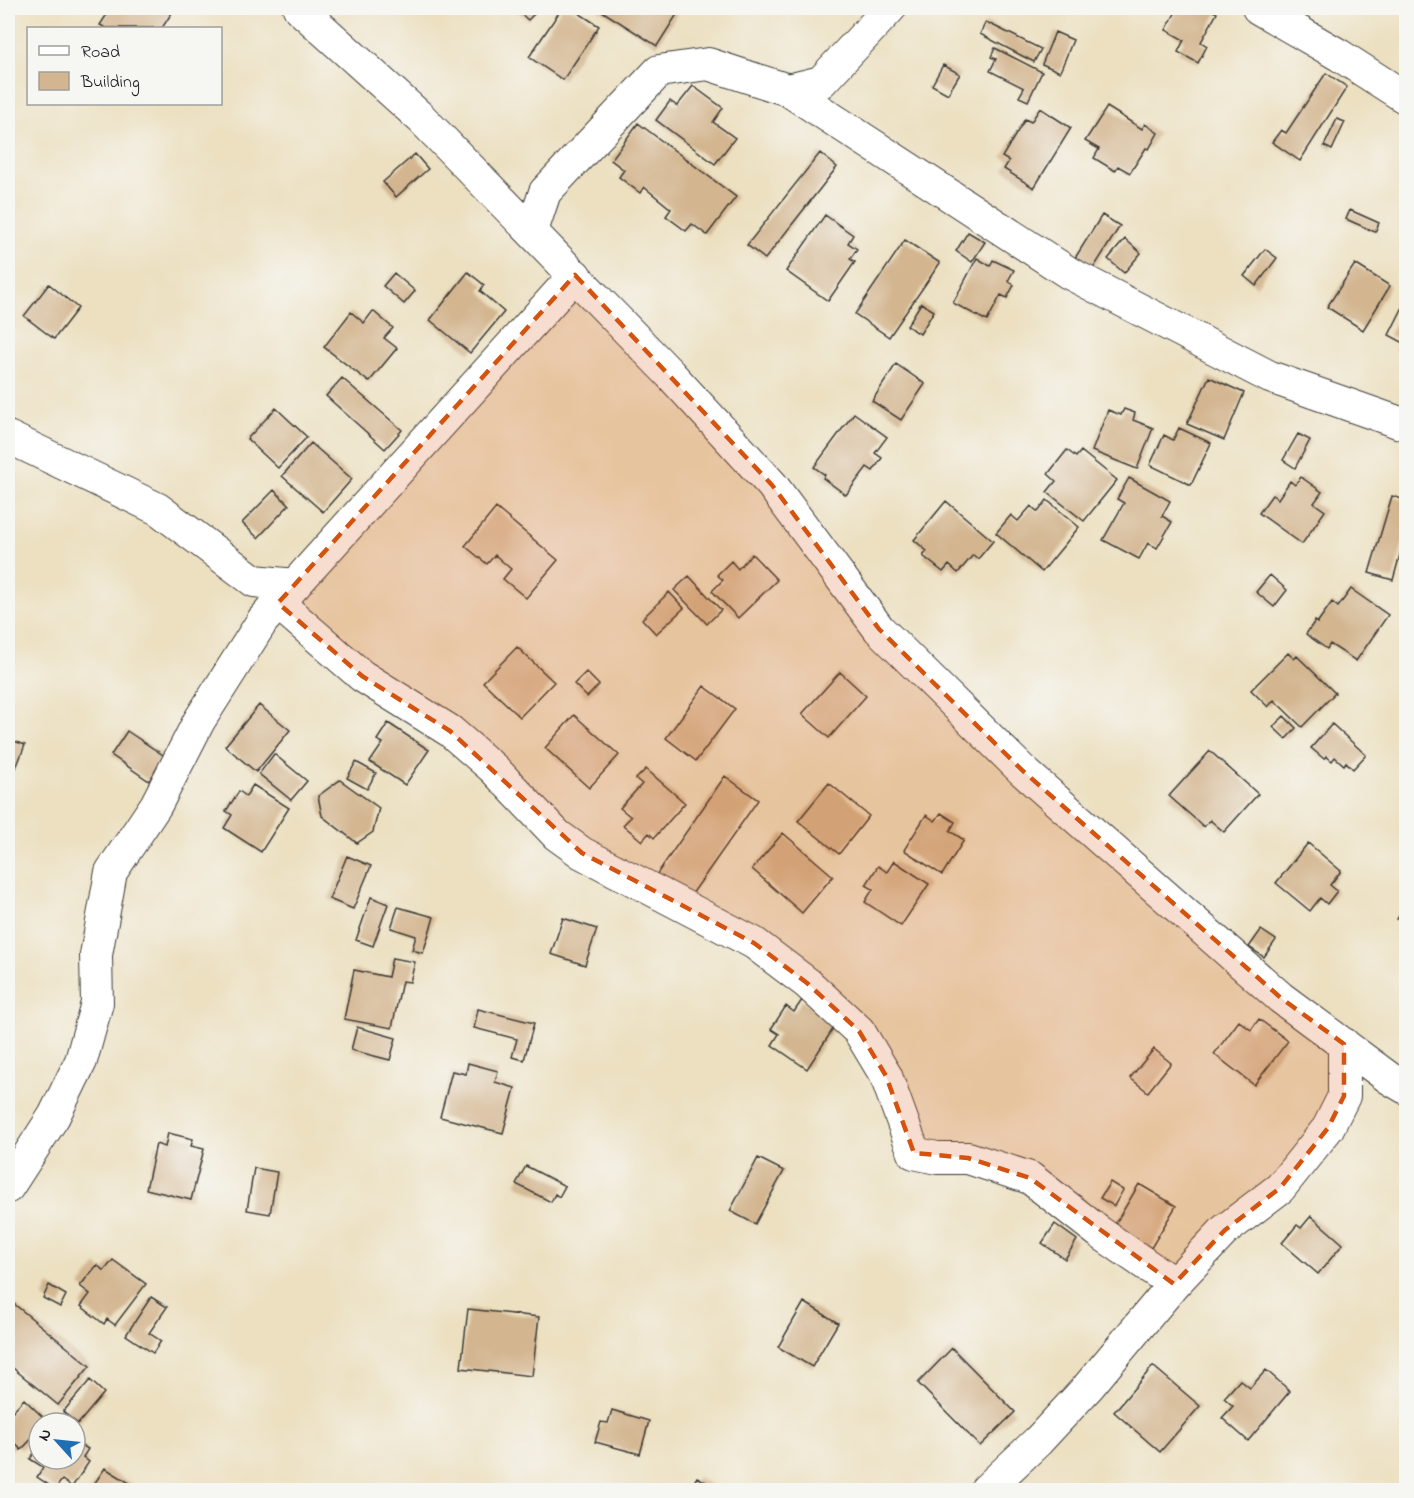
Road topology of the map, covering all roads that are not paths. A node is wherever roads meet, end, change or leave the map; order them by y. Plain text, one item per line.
1 (299, 8) edge
2 (890, 8) edge
3 (1258, 8) edge
4 (820, 96) junction
5 (1407, 98) edge
6 (545, 192) junction
7 (496, 195) junction
8 (532, 231) junction
9 (574, 275) junction
10 (1407, 425) edge
11 (8, 437) edge
12 (279, 602) junction
13 (1344, 1044) junction
14 (1395, 1081) edge
15 (1344, 1096) junction
16 (8, 1187) edge
17 (1174, 1284) junction
18 (986, 1491) edge

1 - 7 street
2 - 4 street
3 - 5 street
4 - 6 street
4 - 10 street
6 - 7 street
6 - 8 street
7 - 8 street
8 - 9 street
9 - 12 street
9 - 13 street
11 - 12 street
12 - 16 street
12 - 17 street
13 - 14 street
13 - 15 street
14 - 15 street
15 - 17 street
17 - 18 street

